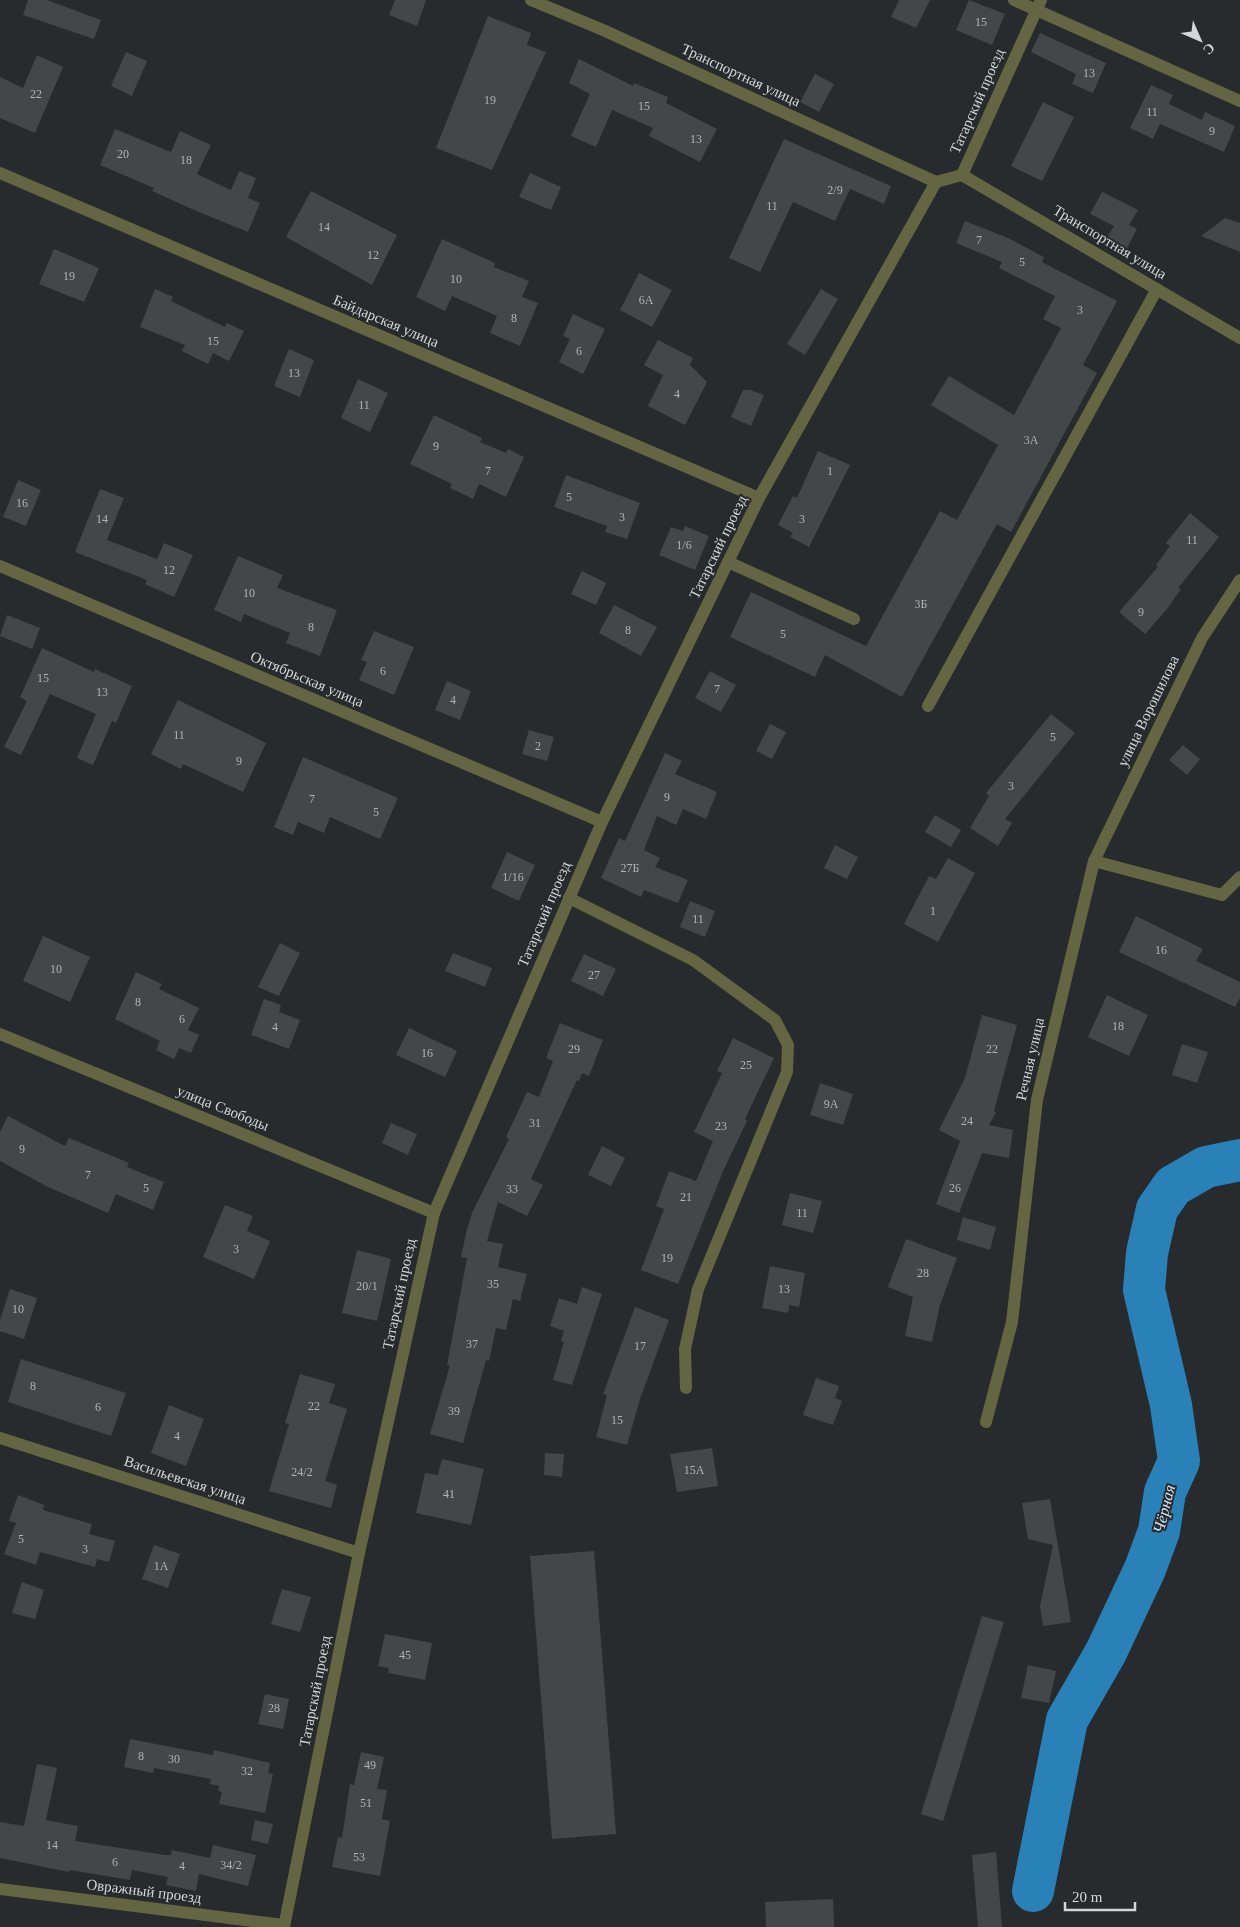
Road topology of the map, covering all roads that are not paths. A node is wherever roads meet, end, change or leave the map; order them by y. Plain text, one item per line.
1 (531, 0) edge
2 (1014, 0) edge
3 (1038, 5) edge
4 (1240, 101) edge
5 (0, 173) edge
6 (962, 175) junction
7 (936, 182) junction
8 (1157, 289) junction
9 (1240, 338) edge
10 (760, 498) junction
11 (728, 562) junction
12 (0, 566) edge
13 (1240, 580) edge
14 (854, 618) dead end
15 (928, 706) dead end
16 (602, 822) junction
17 (1094, 861) junction
18 (1240, 877) edge
19 (569, 898) junction
20 (0, 1034) edge
21 (434, 1213) junction
22 (686, 1388) dead end
23 (986, 1422) dead end
24 (0, 1438) edge
25 (359, 1553) junction
26 (0, 1888) edge
27 (284, 1926) edge

1 - 7 street, Транспортная улица
2 - 3 street
3 - 4 street
3 - 6 street, Татарский проезд
5 - 10 street, Байдарская улица
6 - 7 street, Татарский проезд
6 - 8 street, Транспортная улица
7 - 10 street, Татарский проезд
8 - 9 street, Транспортная улица
8 - 15 street
10 - 11 street, Татарский проезд
11 - 14 street
11 - 16 street, Татарский проезд
12 - 16 street, Октябрьская улица
13 - 17 street, улица Ворошилова
16 - 19 street, Татарский проезд
17 - 18 street
17 - 23 street, Речная улица
19 - 21 street, Татарский проезд
19 - 22 street
20 - 21 street, улица Свободы
21 - 25 street, Татарский проезд
24 - 25 street, Васильевская улица
25 - 27 street, Татарский проезд
26 - 27 street, Овражный проезд

